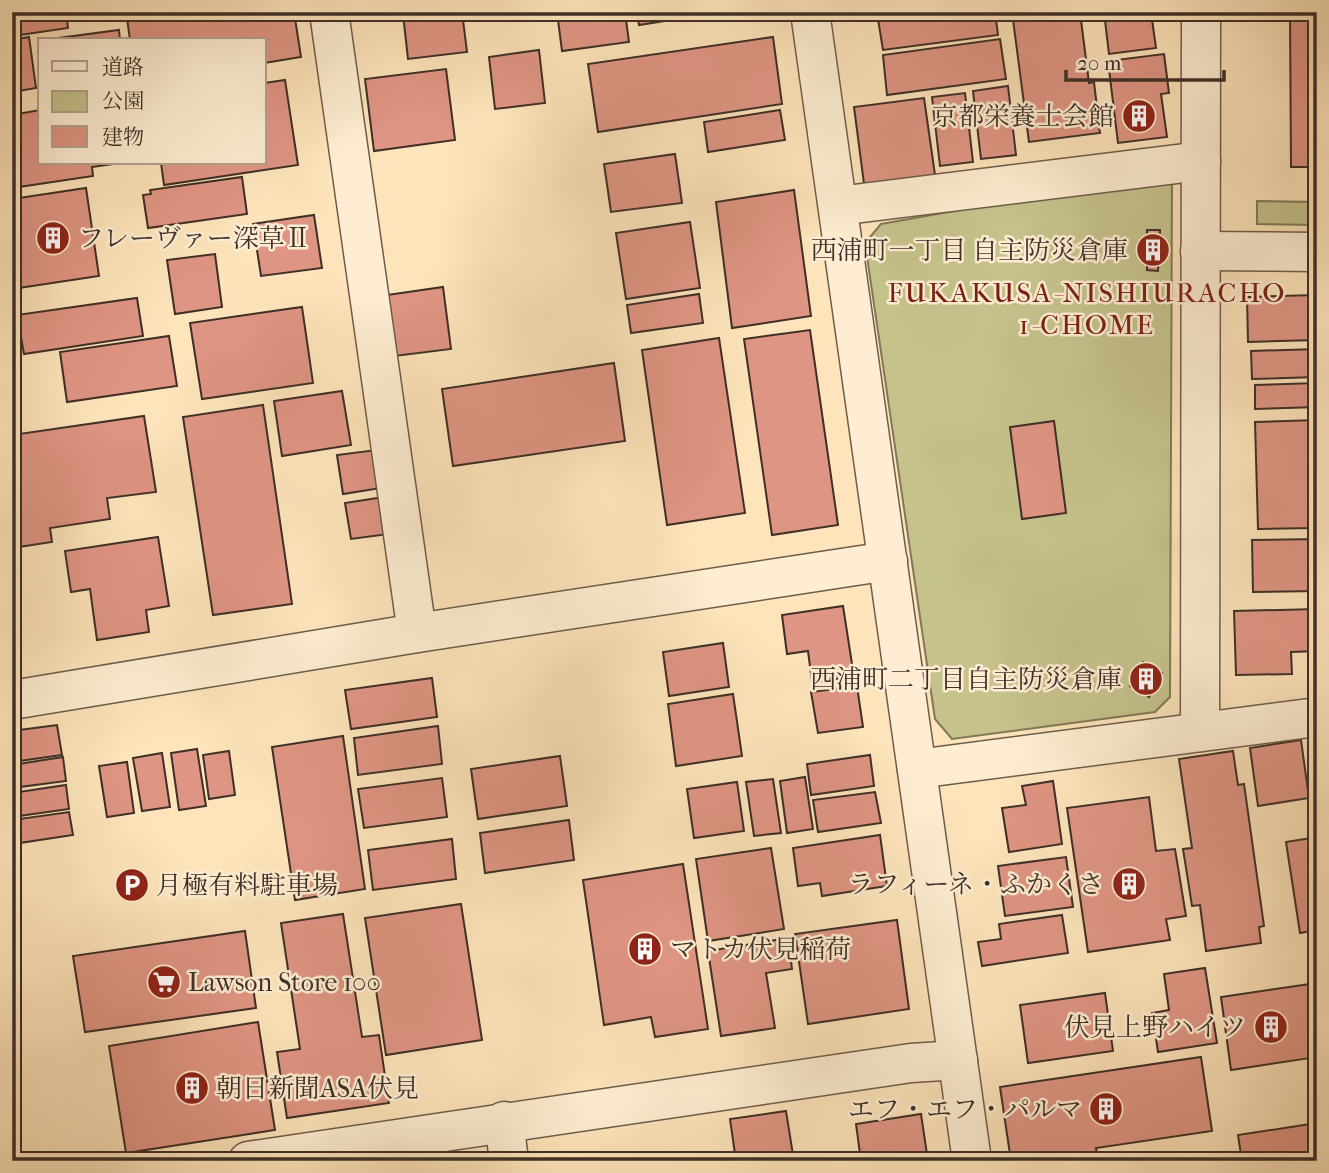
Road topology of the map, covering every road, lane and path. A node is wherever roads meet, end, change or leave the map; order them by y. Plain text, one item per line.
1 (330, 12) edge
2 (810, 12) edge
3 (1201, 12) edge
4 (1201, 161) junction
5 (838, 206) junction
6 (1200, 251) junction
7 (1317, 253) edge
8 (888, 561) junction
9 (417, 633) junction
10 (12, 700) edge
11 (1317, 718) edge
12 (1200, 732) junction
13 (917, 769) junction
14 (958, 1060) junction
15 (504, 1121) junction
16 (248, 1161) edge
17 (509, 1161) edge
18 (972, 1161) edge

1 - 9 street
2 - 5 street
3 - 4 street
4 - 5 street
4 - 6 street
5 - 8 street
6 - 7 street
6 - 12 street
8 - 9 street
8 - 13 street
9 - 10 street
11 - 12 street
12 - 13 street
13 - 14 street
14 - 15 street
14 - 18 street
15 - 16 street
15 - 17 street

